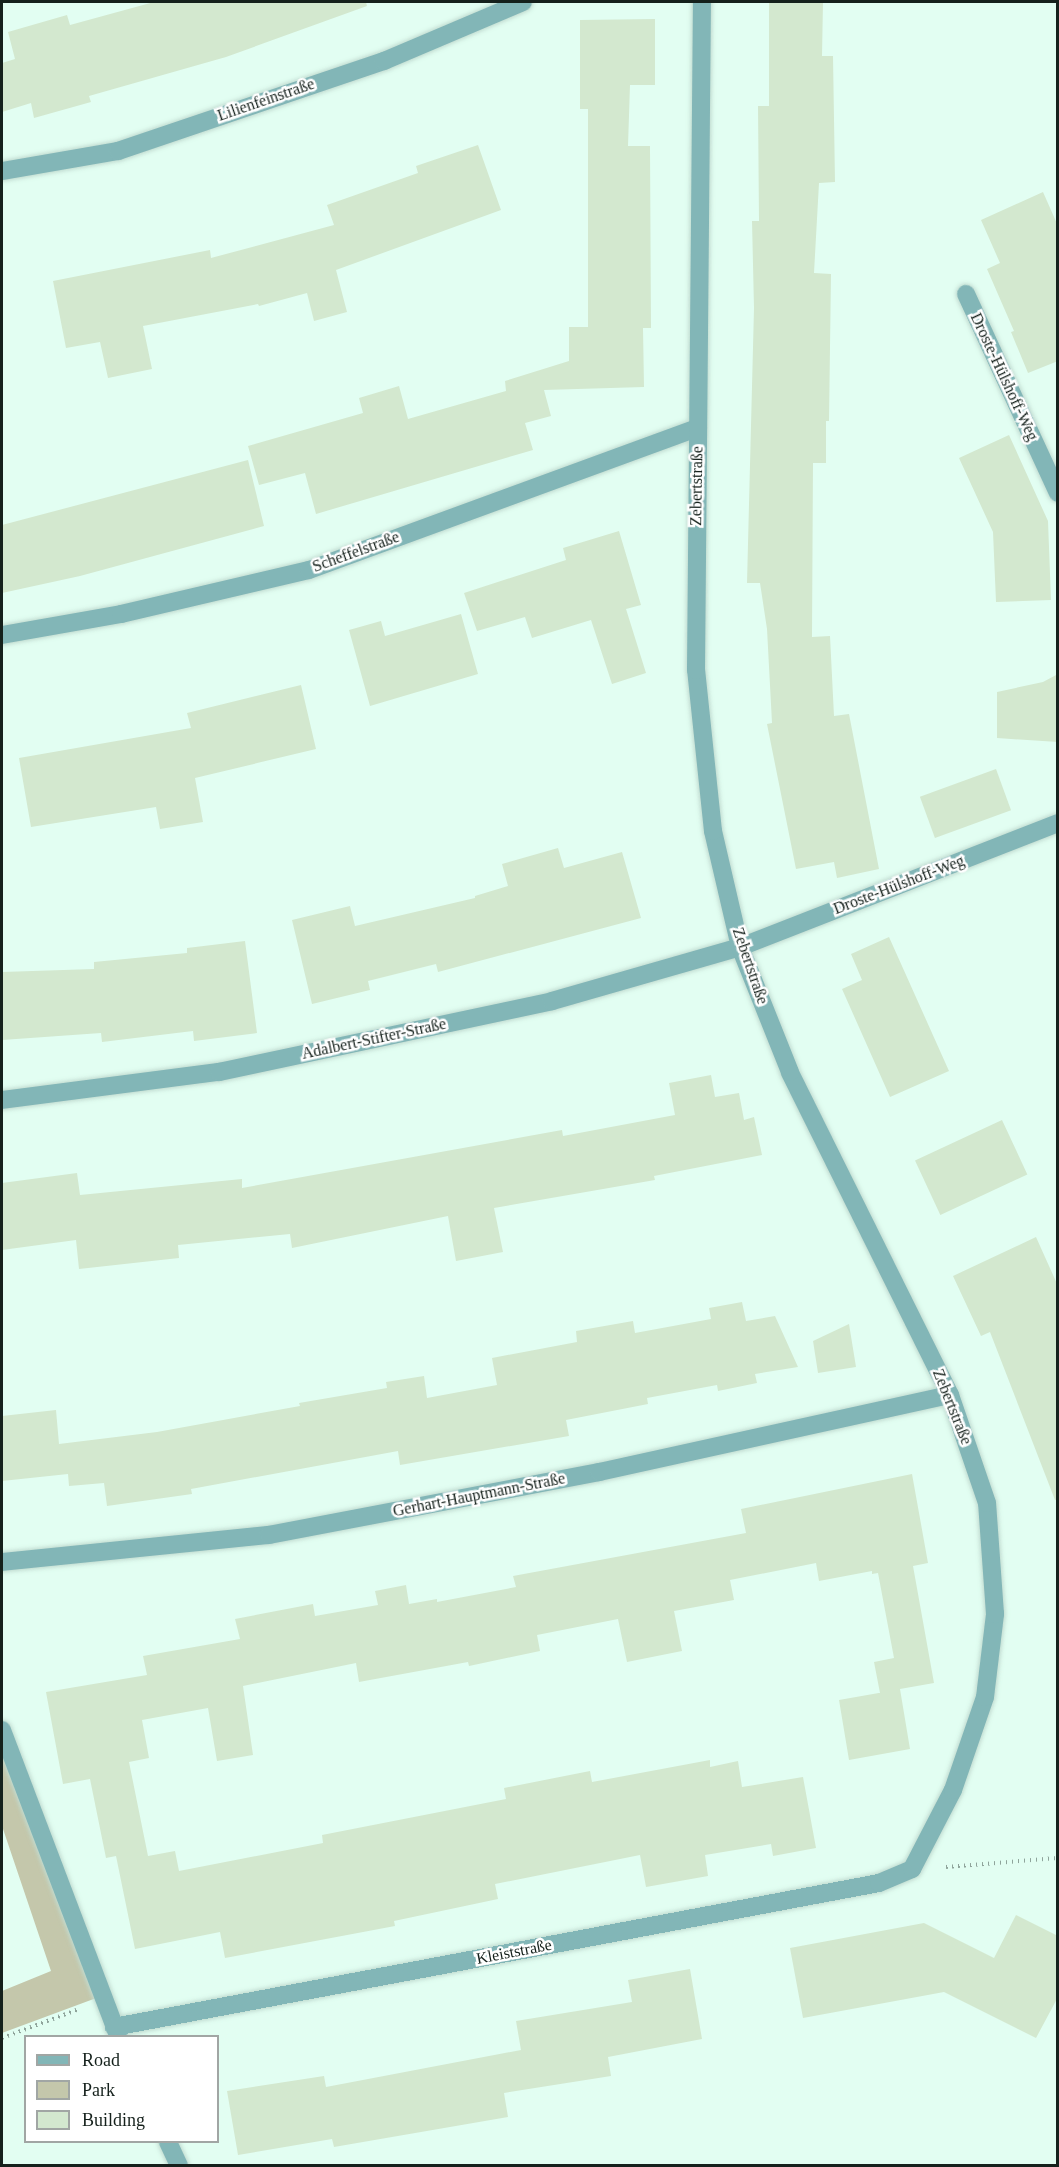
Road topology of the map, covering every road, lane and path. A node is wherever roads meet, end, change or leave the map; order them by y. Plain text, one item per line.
1 (523, 2) edge
2 (702, 2) edge
3 (2, 171) edge
4 (966, 294) dead end
5 (698, 428) junction
6 (1058, 492) edge
7 (2, 635) edge
8 (1058, 823) edge
9 (740, 947) junction
10 (2, 1100) edge
11 (950, 1395) junction
12 (2, 1562) edge
13 (2, 1730) edge
14 (1058, 1858) edge
15 (912, 1869) junction
16 (106, 1999) junction
17 (116, 2032) edge
18 (2, 2038) edge
19 (168, 2143) edge
20 (179, 2166) edge

1 - 3 street, Lilienfeinstraße
2 - 5 street, Zebertstraße
4 - 6 street, Droste-Hülshoff-Weg
5 - 7 street, Scheffelstraße
5 - 9 street, Zebertstraße
8 - 9 street, Droste-Hülshoff-Weg
9 - 10 street, Adalbert-Stifter-Straße
9 - 11 street, Zebertstraße
11 - 12 street, Gerhart-Hauptmann-Straße
11 - 15 street, Zebertstraße
13 - 16 street
14 - 15 path
15 - 17 street, Kleiststraße
16 - 17 street
16 - 18 path
19 - 20 street

